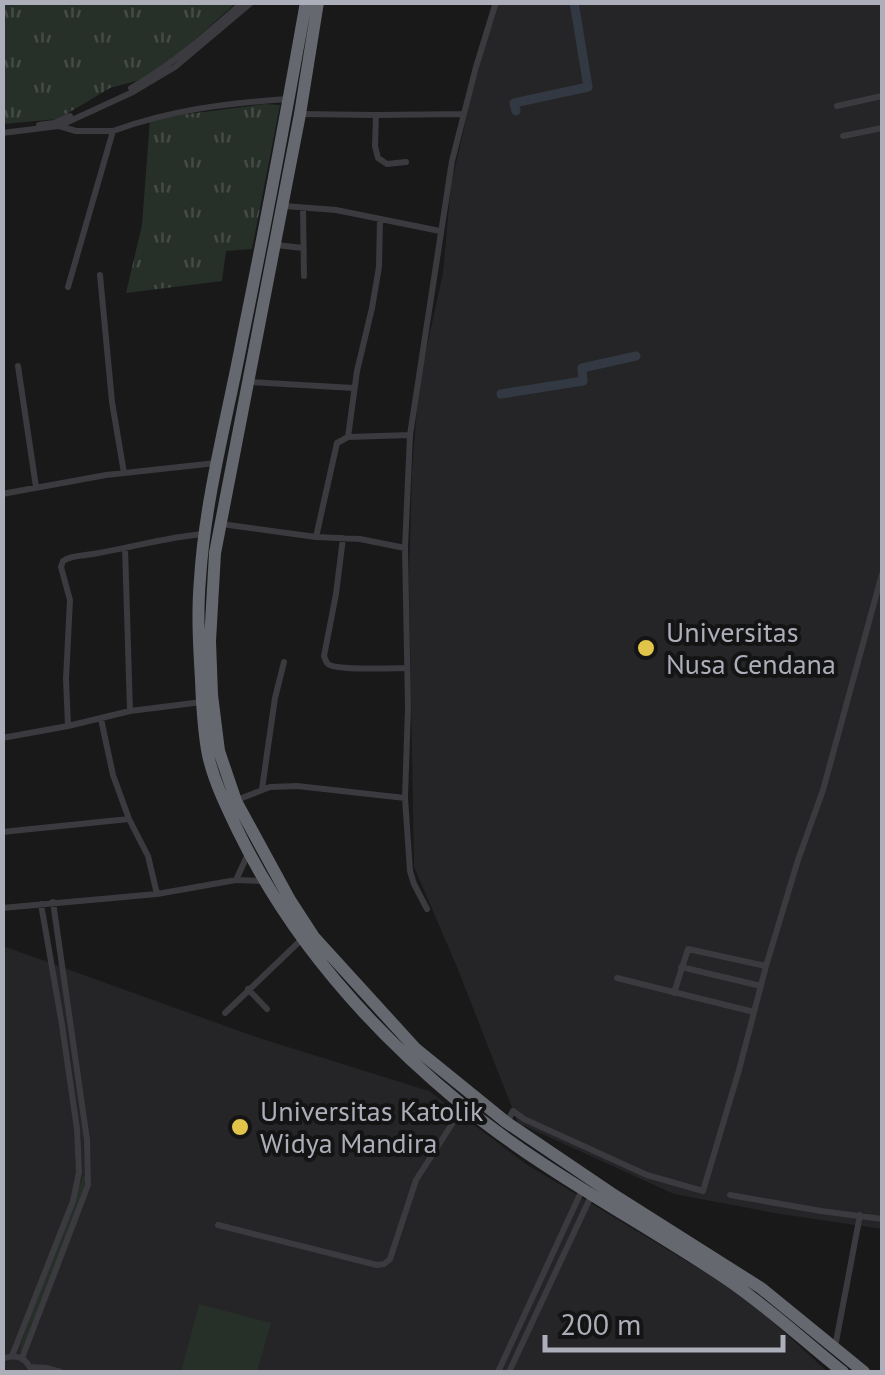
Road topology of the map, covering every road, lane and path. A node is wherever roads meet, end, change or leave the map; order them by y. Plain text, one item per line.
1 (243, 2) edge
2 (252, 2) edge
3 (306, 2) edge
4 (318, 2) edge
5 (496, 2) edge
6 (882, 96) edge
7 (115, 97) junction
8 (289, 100) junction
9 (837, 106) dead end
10 (300, 114) junction
11 (376, 114) junction
12 (463, 114) junction
13 (56, 124) junction
14 (882, 128) edge
15 (2, 131) edge
16 (112, 131) junction
17 (843, 136) dead end
18 (406, 162) dead end
19 (282, 206) junction
20 (303, 209) junction
21 (380, 219) junction
22 (440, 231) junction
23 (275, 245) junction
24 (303, 248) junction
25 (100, 275) dead end
26 (304, 276) dead end
27 (68, 286) dead end
28 (18, 366) dead end
29 (248, 382) junction
30 (354, 388) junction
31 (234, 417) junction
32 (410, 435) junction
33 (348, 437) junction
34 (218, 463) junction
35 (124, 472) junction
36 (36, 486) junction
37 (2, 494) edge
38 (220, 524) junction
39 (205, 534) junction
40 (316, 536) junction
41 (343, 538) junction
42 (125, 548) junction
43 (405, 548) junction
44 (882, 574) edge
45 (284, 662) dead end
46 (407, 668) junction
47 (202, 702) junction
48 (130, 710) junction
49 (101, 719) junction
50 (68, 726) junction
51 (2, 738) edge
52 (262, 790) junction
53 (405, 798) junction
54 (236, 801) junction
55 (129, 819) junction
56 (2, 832) edge
57 (249, 852) junction
58 (236, 880) junction
59 (264, 881) junction
60 (157, 894) junction
61 (53, 902) junction
62 (41, 904) junction
63 (2, 908) edge
64 (427, 909) dead end
65 (301, 940) junction
66 (326, 960) junction
67 (766, 966) junction
68 (681, 967) junction
69 (617, 978) dead end
70 (761, 986) junction
71 (66, 988) junction
72 (56, 989) junction
73 (248, 989) junction
74 (674, 993) junction
75 (267, 1009) dead end
76 (754, 1012) junction
77 (224, 1013) dead end
78 (467, 1100) junction
79 (506, 1122) junction
80 (587, 1192) junction
81 (730, 1195) dead end
82 (860, 1216) junction
83 (882, 1219) edge
84 (218, 1225) dead end
85 (35, 1296) junction
86 (45, 1300) junction
87 (834, 1349) junction
88 (12, 1356) junction
89 (22, 1358) junction
90 (2, 1359) edge
91 (502, 1364) junction
92 (31, 1370) edge
93 (510, 1371) edge
94 (62, 1372) edge
95 (498, 1372) edge
96 (841, 1372) edge
97 (864, 1372) edge

1 - 7 street
2 - 7 street
3 - 8 highway
4 - 10 highway
5 - 12 street
6 - 9 street
7 - 13 street
8 - 16 street
8 - 31 highway
10 - 11 street
10 - 19 highway
11 - 12 street
11 - 18 street
12 - 22 street
13 - 15 street
13 - 16 street
14 - 17 street
16 - 27 street
19 - 20 street
19 - 23 highway
20 - 21 street
20 - 24 street
21 - 22 street
21 - 30 street
22 - 32 street
23 - 24 street
23 - 29 highway
24 - 26 street
25 - 35 street
28 - 36 street
29 - 30 street
29 - 31 highway
30 - 33 street
31 - 34 highway
31 - 38 highway
32 - 33 street
32 - 43 street
33 - 40 street
34 - 35 street
34 - 39 highway
35 - 36 street
36 - 37 street
38 - 40 street
38 - 54 highway
39 - 42 street
39 - 47 highway
40 - 41 street
41 - 43 street
41 - 46 street
42 - 48 street
42 - 50 street
43 - 46 street
44 - 67 street
45 - 52 street
46 - 53 street
47 - 48 street
47 - 57 highway
48 - 49 street
49 - 50 street
49 - 55 street
50 - 51 street
52 - 53 street
52 - 54 street
53 - 64 street
54 - 66 highway
55 - 56 street
55 - 60 street
57 - 58 street
57 - 59 highway
58 - 59 street
58 - 60 street
59 - 65 highway
60 - 61 street
61 - 62 street
61 - 71 street
62 - 63 street
62 - 72 street
65 - 66 highway
65 - 73 street
66 - 78 highway
67 - 68 street
67 - 70 street
68 - 70 street
68 - 74 street
69 - 74 street
70 - 76 street
71 - 72 street
71 - 86 street
72 - 85 street
73 - 75 street
73 - 77 street
74 - 76 street
76 - 79 street
78 - 79 highway
78 - 80 highway
78 - 84 street
79 - 87 highway
80 - 91 street
80 - 93 street
80 - 96 highway
81 - 82 street
82 - 83 street
82 - 87 street
85 - 86 street
85 - 88 street
86 - 89 street
87 - 97 highway
88 - 89 street
88 - 90 street
89 - 92 street
91 - 93 street
91 - 95 street
92 - 94 street

